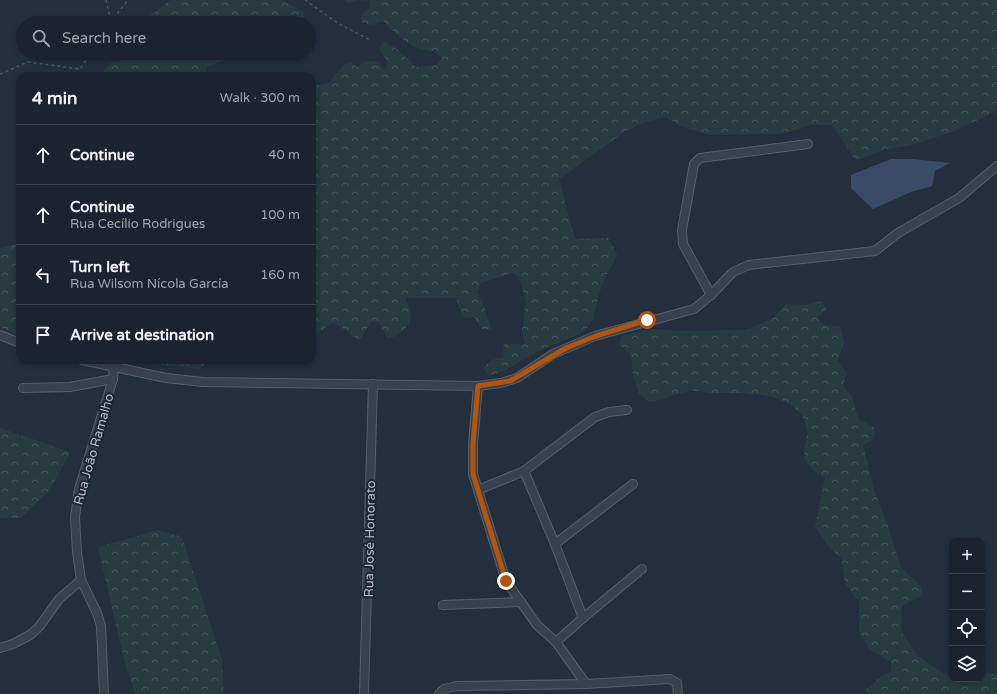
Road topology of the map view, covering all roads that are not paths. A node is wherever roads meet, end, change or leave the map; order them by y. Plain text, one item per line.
1 (808, 144) dead end
2 (997, 166) edge
3 (711, 295) junction
4 (0, 335) edge
5 (16, 341) edge
6 (98, 364) edge
7 (114, 368) junction
8 (113, 379) junction
9 (373, 384) junction
10 (478, 386) junction
11 (23, 388) dead end
12 (626, 410) dead end
13 (524, 471) junction
14 (633, 484) dead end
15 (478, 490) junction
16 (555, 544) junction
17 (642, 569) dead end
18 (81, 580) junction
19 (521, 602) junction
20 (443, 605) dead end
21 (583, 618) junction
22 (556, 642) junction
23 (0, 648) edge
24 (586, 684) junction
25 (440, 693) edge
26 (104, 694) edge
27 (364, 694) edge
28 (678, 694) edge

1 - 3 street
2 - 3 street
3 - 10 street
4 - 5 street
6 - 7 street
7 - 8 street, Rua João Ramalho
7 - 9 street
8 - 11 street
8 - 18 street, Rua João Ramalho
9 - 10 street
9 - 27 street, Rua José Honorato
10 - 15 street
12 - 13 street
13 - 15 street
13 - 16 street
14 - 16 street
15 - 19 street
16 - 21 street
17 - 21 street
18 - 23 street
18 - 26 street, Rua João Ramalho
19 - 20 street
19 - 22 street
21 - 22 street
22 - 24 street
24 - 25 street
24 - 28 street

